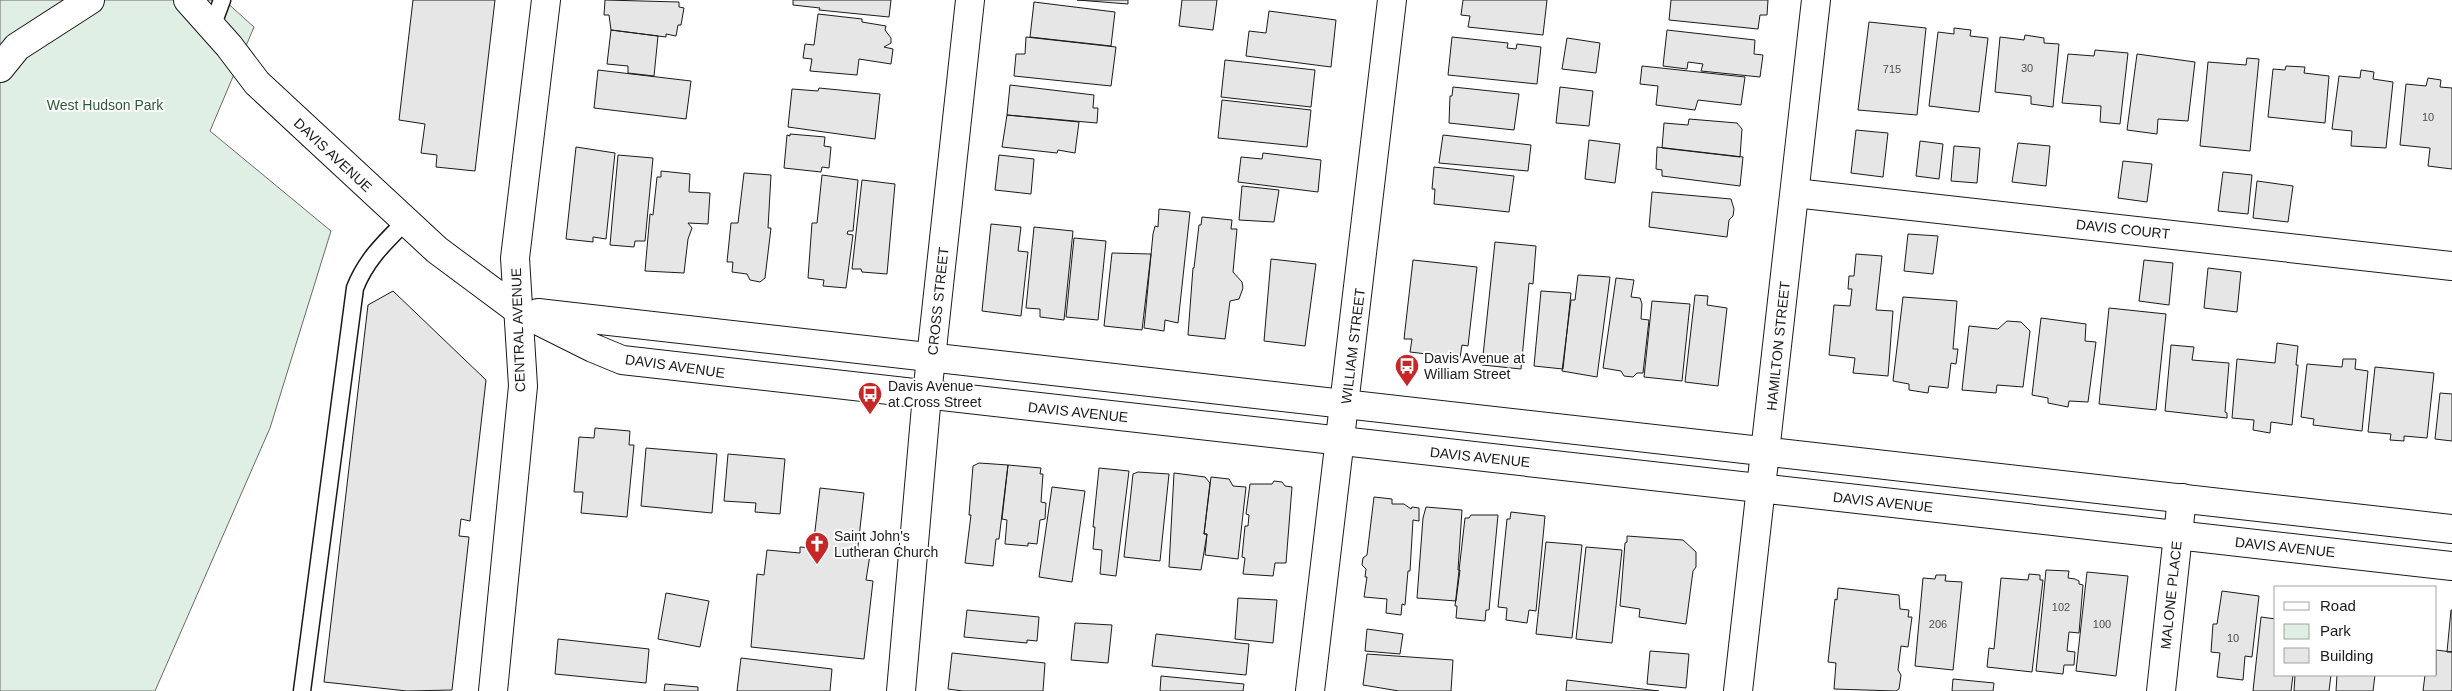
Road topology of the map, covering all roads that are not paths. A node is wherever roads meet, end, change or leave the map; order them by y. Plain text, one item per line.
1 (90, 0) edge
2 (188, 0) edge
3 (222, 0) edge
4 (546, 0) edge
5 (970, 0) edge
6 (1392, 0) edge
7 (1816, 0) edge
8 (212, 27) junction
9 (0, 68) edge
10 (1795, 193) junction
11 (405, 222) junction
12 (2452, 266) edge
13 (519, 311) junction
14 (931, 359) junction
15 (927, 395) junction
16 (1346, 405) junction
17 (1342, 442) junction
18 (1766, 452) junction
19 (1761, 489) junction
20 (2182, 498) junction
21 (2452, 528) edge
22 (2177, 535) junction
23 (2452, 566) edge
24 (302, 691) edge
25 (493, 691) edge
26 (901, 691) edge
27 (1310, 691) edge
28 (1738, 691) edge
29 (2161, 691) edge

1 - 9 street
2 - 8 street, DAVIS AVENUE
3 - 8 lane
4 - 13 street, CENTRAL AVENUE
5 - 14 street, CROSS STREET
6 - 16 street, WILLIAM STREET
7 - 10 street, HAMILTON STREET
8 - 11 street, DAVIS AVENUE
10 - 12 street, DAVIS COURT
10 - 18 street, HAMILTON STREET
11 - 13 street, DAVIS AVENUE
11 - 24 lane
13 - 14 street
13 - 15 street, DAVIS AVENUE
13 - 25 street, CENTRAL AVENUE
14 - 15 street, CROSS STREET
14 - 16 street
15 - 17 street, DAVIS AVENUE
15 - 26 street, CROSS STREET
16 - 17 street, WILLIAM STREET
16 - 18 street
17 - 19 street, DAVIS AVENUE
17 - 27 street, WILLIAM STREET
18 - 19 street, HAMILTON STREET
18 - 20 street
19 - 22 street, DAVIS AVENUE
19 - 28 street, HAMILTON STREET
20 - 21 street
20 - 22 street, MALONE PLACE
22 - 23 street, DAVIS AVENUE
22 - 29 street, MALONE PLACE

